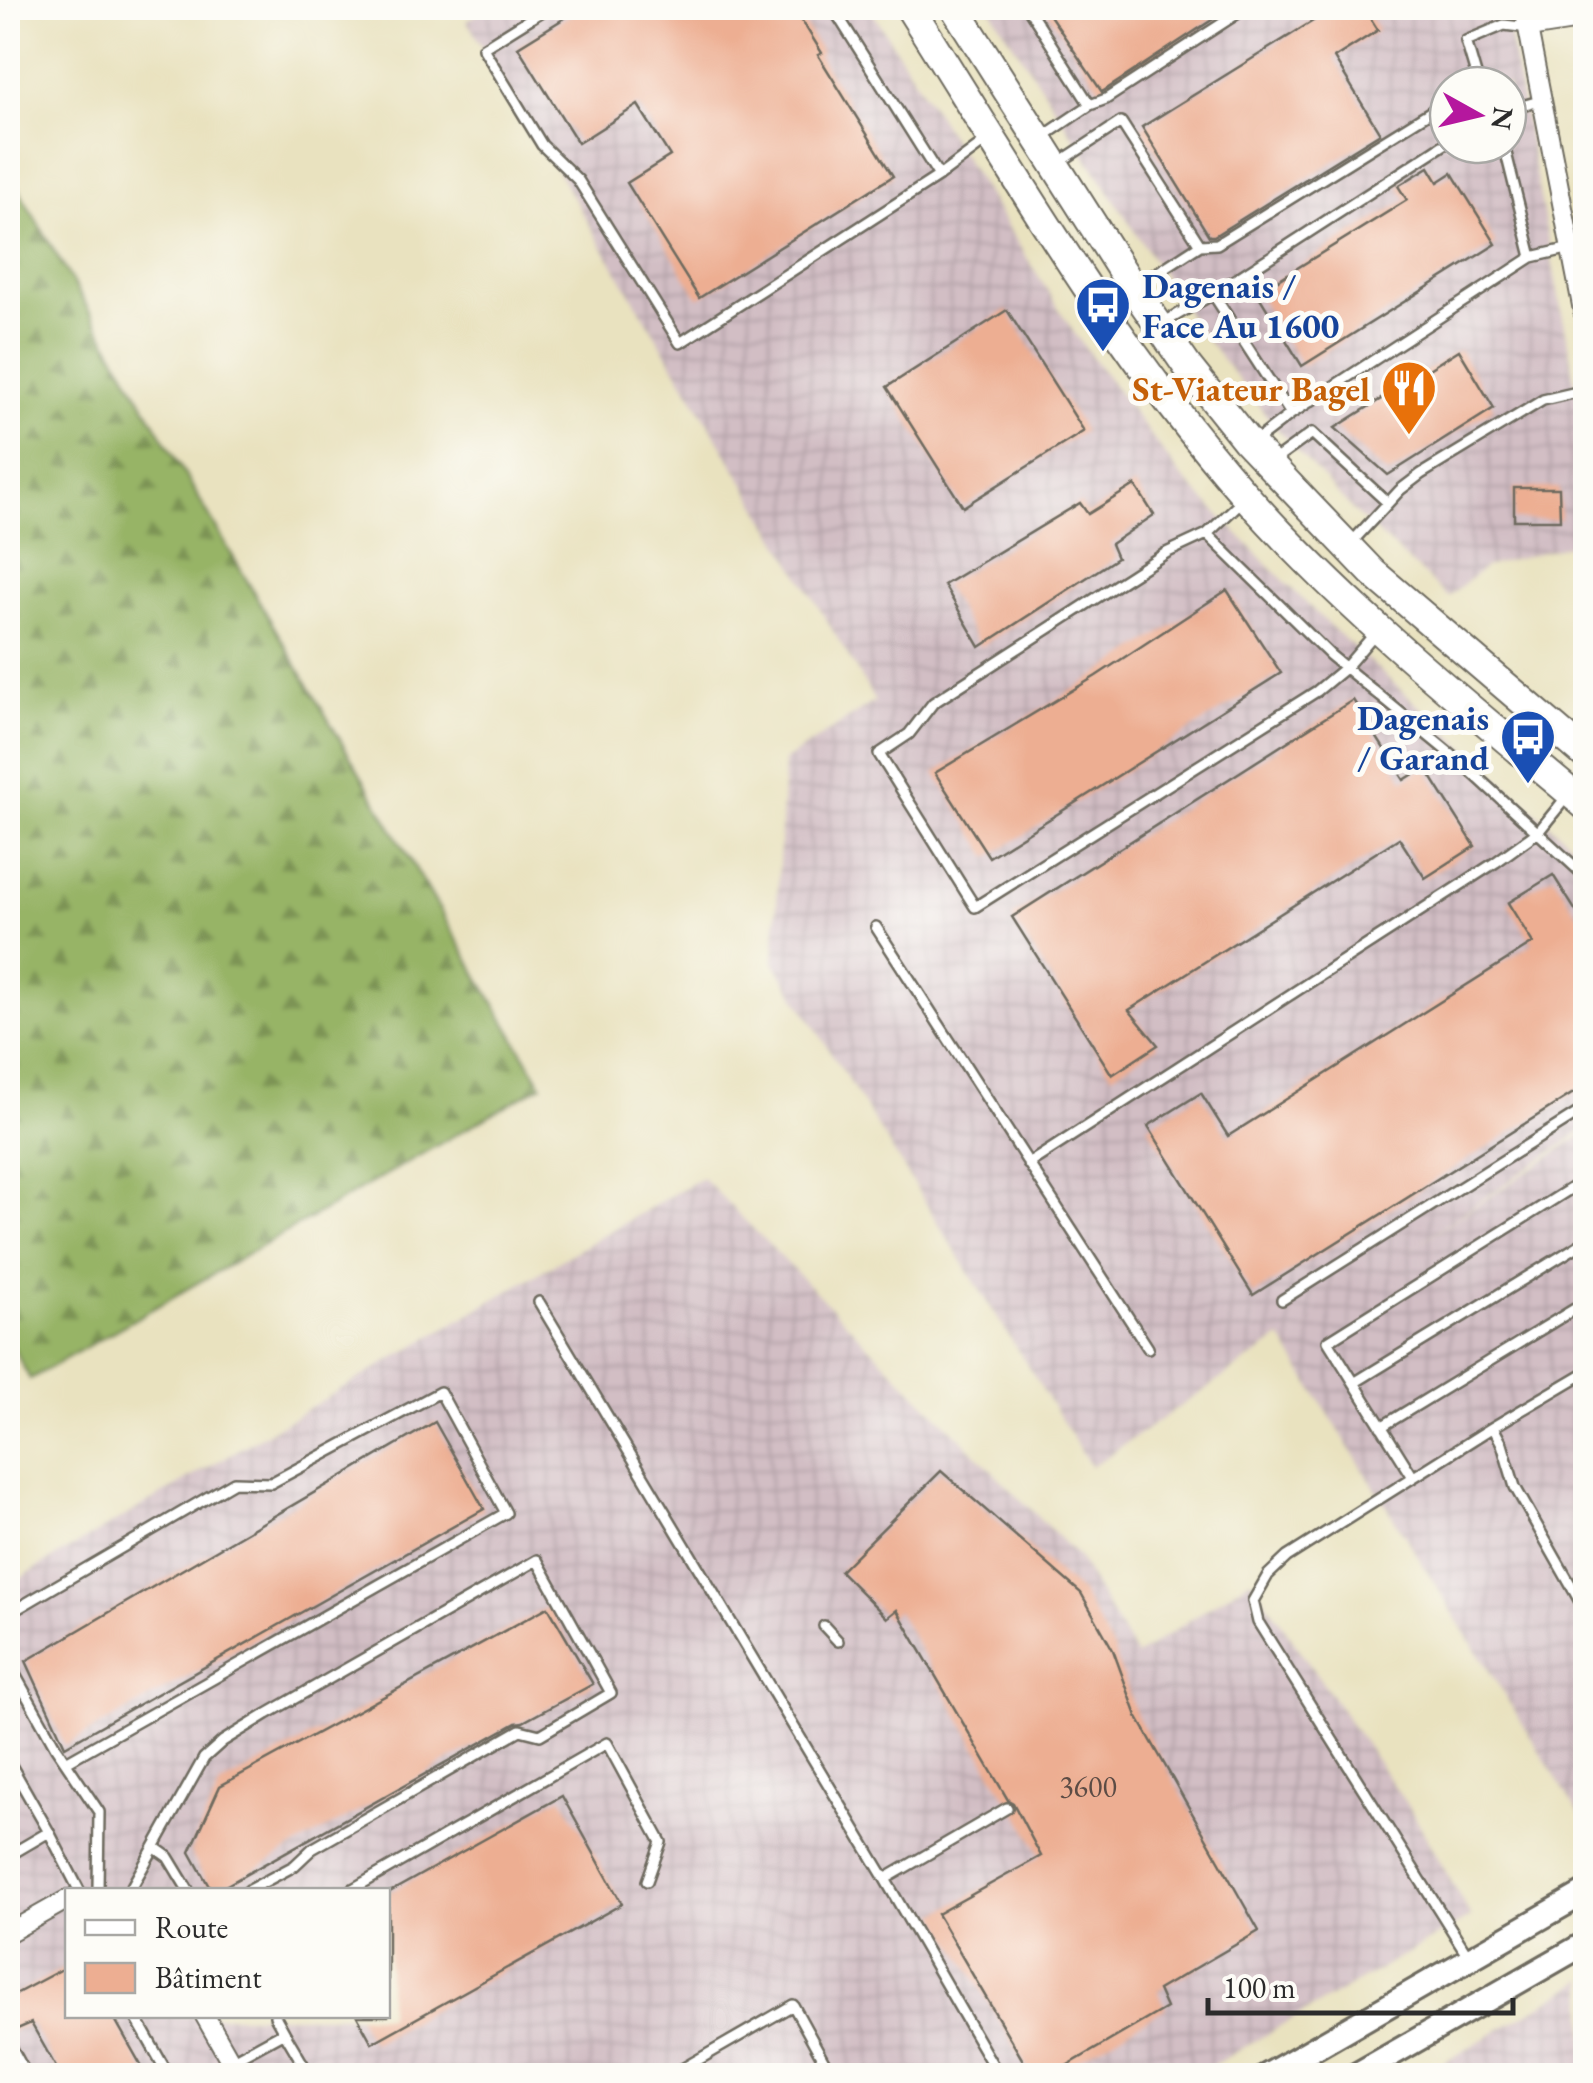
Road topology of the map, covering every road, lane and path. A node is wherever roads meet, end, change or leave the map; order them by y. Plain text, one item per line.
1 (546, 8) edge
2 (833, 8) edge
3 (910, 8) edge
4 (954, 8) edge
5 (1028, 8) edge
6 (1246, 8) edge
7 (1524, 8) edge
8 (1586, 19) edge
9 (1529, 28) junction
10 (1473, 65) edge
11 (1543, 100) junction
12 (1528, 104) edge
13 (1090, 106) junction
14 (1428, 113) edge
15 (992, 138) junction
16 (1038, 140) junction
17 (1428, 155) edge
18 (1509, 165) edge
19 (1055, 166) junction
20 (939, 176) junction
21 (1200, 246) junction
22 (1571, 248) junction
23 (1532, 257) junction
24 (1132, 288) junction
25 (1214, 294) junction
26 (1159, 326) junction
27 (1586, 326) edge
28 (1586, 390) edge
29 (1291, 414) junction
30 (1259, 454) junction
31 (1246, 497) junction
32 (1388, 503) junction
33 (1207, 534) junction
34 (1347, 548) junction
35 (1379, 628) junction
36 (1346, 667) junction
37 (1586, 755) edge
38 (1580, 792) edge
39 (1539, 831) junction
40 (1586, 876) edge
41 (876, 926) dead end
42 (1586, 1108) edge
43 (1028, 1164) junction
44 (1586, 1179) edge
45 (1586, 1241) edge
46 (1282, 1300) dead end
47 (538, 1302) dead end
48 (1586, 1302) edge
49 (1148, 1348) dead end
50 (1586, 1372) edge
51 (1354, 1383) junction
52 (1382, 1427) junction
53 (1492, 1427) junction
54 (1413, 1477) junction
55 (1586, 1612) edge
56 (8, 1614) edge
57 (824, 1626) dead end
58 (838, 1641) dead end
59 (8, 1662) edge
60 (8, 1760) edge
61 (66, 1762) junction
62 (1007, 1808) dead end
63 (49, 1832) junction
64 (154, 1846) junction
65 (8, 1856) edge
66 (886, 1879) junction
67 (646, 1881) dead end
68 (78, 1888) edge
69 (98, 1888) edge
70 (131, 1888) edge
71 (187, 1888) edge
72 (253, 1888) edge
73 (354, 1888) edge
74 (1586, 1892) edge
75 (65, 1901) edge
76 (8, 1933) edge
77 (1586, 1942) edge
78 (1470, 1960) junction
79 (136, 2018) edge
80 (206, 2018) edge
81 (276, 2018) edge
82 (284, 2032) junction
83 (8, 2041) edge
84 (235, 2068) edge
85 (28, 2076) edge
86 (169, 2076) edge
87 (310, 2076) edge
88 (670, 2076) edge
89 (832, 2076) edge
90 (999, 2076) edge
91 (1266, 2076) edge
92 (1354, 2076) edge

1 - 20 lane
2 - 20 lane
3 - 15 main road
4 - 16 main road
5 - 13 lane
6 - 13 lane
7 - 9 street
8 - 9 street
9 - 10 lane
9 - 11 street
11 - 12 lane
11 - 22 street
13 - 16 lane
14 - 21 lane
15 - 20 lane
15 - 31 main road
16 - 19 main road
17 - 25 lane
18 - 23 lane
19 - 21 lane
19 - 24 main road
21 - 24 lane
22 - 23 lane
22 - 27 street
23 - 29 lane
24 - 26 main road
25 - 26 lane
25 - 29 lane
26 - 30 main road
28 - 32 lane
29 - 30 lane
30 - 32 lane
30 - 34 main road
31 - 33 lane
31 - 35 main road
32 - 34 lane
33 - 36 lane
33 - 36 lane
34 - 37 main road
35 - 36 lane
35 - 38 main road
36 - 39 lane
38 - 39 lane
39 - 40 lane
39 - 43 lane
41 - 43 lane
42 - 46 lane
43 - 49 lane
44 - 51 lane
45 - 51 lane
47 - 66 lane
48 - 52 lane
50 - 53 lane
51 - 52 lane
52 - 54 lane
53 - 54 lane
53 - 55 lane
54 - 78 lane
56 - 61 lane
57 - 58 lane
59 - 61 lane
60 - 63 lane
61 - 69 lane
62 - 66 lane
63 - 65 lane
63 - 68 lane
64 - 70 lane
64 - 71 lane
64 - 72 lane
66 - 90 lane
67 - 73 lane
74 - 78 street
75 - 76 street
77 - 92 street
78 - 91 street
79 - 86 lane
80 - 84 street
81 - 82 lane
82 - 84 lane
82 - 87 lane
83 - 85 lane
88 - 89 lane

